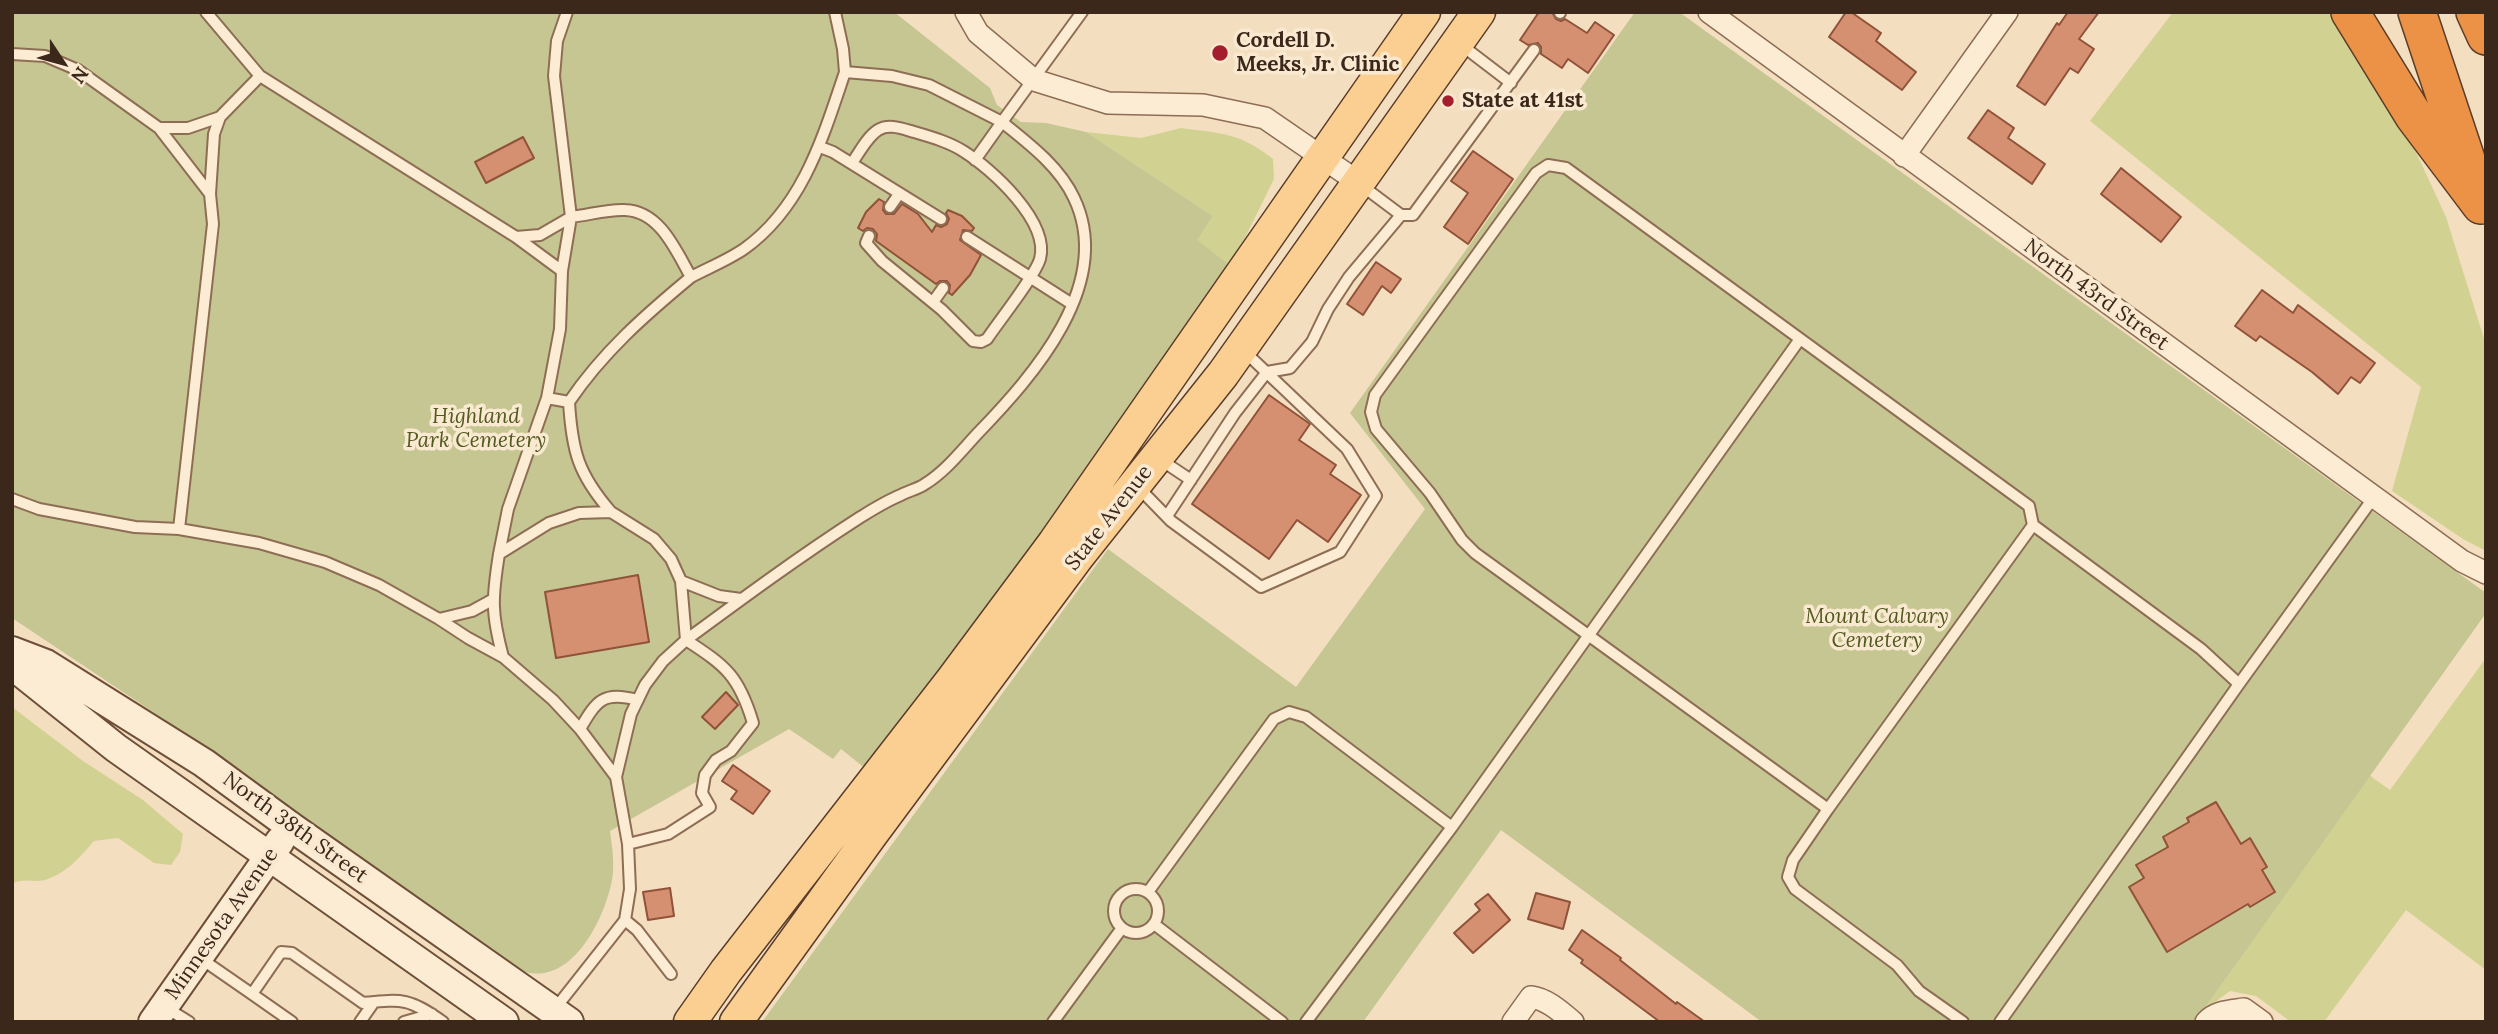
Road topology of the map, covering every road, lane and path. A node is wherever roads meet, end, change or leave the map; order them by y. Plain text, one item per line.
1 (206, 12) edge
2 (835, 12) edge
3 (966, 12) edge
4 (1082, 12) edge
5 (1424, 12) edge
6 (1479, 12) edge
7 (1709, 12) edge
8 (2007, 12) edge
9 (2350, 12) edge
10 (2417, 12) edge
11 (2475, 12) edge
12 (2483, 12) edge
13 (568, 13) edge
14 (2486, 35) edge
15 (1458, 43) junction
16 (1534, 50) dead end
17 (12, 54) edge
18 (845, 72) junction
19 (260, 76) junction
20 (1034, 80) junction
21 (1511, 83) junction
22 (220, 117) junction
23 (1002, 122) junction
24 (159, 128) junction
25 (820, 147) junction
26 (1904, 156) junction
27 (1323, 159) junction
28 (975, 160) junction
29 (852, 163) junction
30 (1357, 182) junction
31 (210, 194) junction
32 (899, 194) junction
33 (890, 207) dead end
34 (2483, 212) edge
35 (1401, 215) junction
36 (571, 218) junction
37 (941, 219) dead end
38 (869, 236) dead end
39 (516, 237) junction
40 (967, 237) dead end
41 (562, 271) junction
42 (691, 277) junction
43 (1029, 277) junction
44 (943, 288) dead end
45 (933, 302) junction
46 (1072, 304) junction
47 (1800, 339) junction
48 (1241, 348) junction
49 (1267, 372) junction
50 (547, 398) junction
51 (569, 402) junction
52 (1157, 458) junction
53 (1191, 480) junction
54 (1135, 484) junction
55 (2374, 497) junction
56 (12, 499) edge
57 (611, 512) junction
58 (1167, 516) junction
59 (2033, 525) junction
60 (179, 528) junction
61 (499, 554) junction
62 (2486, 573) edge
63 (681, 581) junction
64 (741, 599) junction
65 (492, 600) junction
66 (439, 619) junction
67 (1590, 636) junction
68 (686, 640) junction
69 (12, 651) edge
70 (503, 657) junction
71 (12, 665) edge
72 (2239, 684) junction
73 (638, 700) junction
74 (580, 729) junction
75 (616, 777) junction
76 (1828, 809) junction
77 (290, 826) junction
78 (1451, 827) junction
79 (628, 844) junction
80 (270, 856) junction
81 (1148, 892) junction
82 (625, 920) junction
83 (1154, 924) junction
84 (1122, 928) junction
85 (198, 957) junction
86 (671, 974) dead end
87 (252, 994) junction
88 (374, 1002) junction
89 (432, 1014) junction
90 (158, 1017) edge
91 (556, 1018) edge
92 (2208, 1020) edge
93 (190, 1022) edge
94 (292, 1022) edge
95 (360, 1022) edge
96 (404, 1022) edge
97 (443, 1022) edge
98 (504, 1022) edge
99 (690, 1022) edge
100 (736, 1022) edge
101 (1054, 1022) edge
102 (1282, 1022) edge
103 (1306, 1022) edge
104 (1513, 1022) edge
105 (1573, 1022) edge
106 (1963, 1022) edge
107 (2000, 1022) edge
108 (2262, 1022) edge

1 - 19 lane
2 - 18 lane
3 - 20 street
4 - 20 lane
5 - 27 main road, State Avenue
6 - 15 main road, State Avenue
7 - 26 street, North 43rd Street
8 - 26 street
9 - 34 highway
10 - 34 highway
11 - 14 highway
12 - 14 highway
13 - 36 lane
15 - 21 lane
15 - 30 main road, State Avenue
16 - 21 lane
17 - 24 lane
18 - 23 lane
18 - 25 lane
19 - 22 lane
19 - 39 lane
20 - 23 lane
20 - 27 street
21 - 35 lane
22 - 24 lane
22 - 31 lane
23 - 28 lane
23 - 46 lane
24 - 31 lane
25 - 29 lane
25 - 42 lane
26 - 55 street, North 43rd Street
27 - 30 street
27 - 99 main road, State Avenue
28 - 29 lane
28 - 43 lane
29 - 32 lane
30 - 35 lane
30 - 48 main road, State Avenue
31 - 60 lane
32 - 33 lane
32 - 37 lane
35 - 49 lane
36 - 39 lane
36 - 41 lane
36 - 42 lane
38 - 45 lane
39 - 41 lane
40 - 43 lane
41 - 50 lane
42 - 51 lane
43 - 45 lane
43 - 46 lane
44 - 45 lane
46 - 64 lane
47 - 59 lane
47 - 67 lane
47 - 67 lane
48 - 49 lane
48 - 52 main road, State Avenue
49 - 53 lane
49 - 58 lane
50 - 51 lane
50 - 61 lane
51 - 57 lane
52 - 53 lane
52 - 54 main road, State Avenue
53 - 58 lane
54 - 58 lane
54 - 100 main road, State Avenue
55 - 62 street, North 43rd Street
55 - 72 lane
56 - 60 lane
57 - 61 lane
57 - 63 lane
59 - 72 lane
59 - 76 lane
60 - 66 lane
61 - 65 lane
63 - 64 lane
63 - 68 lane
64 - 68 lane
65 - 66 lane
65 - 70 lane
66 - 70 lane
67 - 76 lane
67 - 78 lane
68 - 73 lane
68 - 79 lane
69 - 77 main road, North 38th Street
70 - 74 lane
71 - 80 main road, North 38th Street
72 - 107 lane
73 - 74 lane
73 - 75 lane
74 - 75 lane
75 - 79 lane
76 - 106 lane
77 - 80 main road, Minnesota Avenue
77 - 91 main road, North 38th Street
78 - 81 lane
78 - 103 lane
79 - 82 lane
80 - 85 main road, Minnesota Avenue
80 - 98 main road, North 38th Street
81 - 83 lane
81 - 84 lane
82 - 86 lane
82 - 91 lane
83 - 84 lane
83 - 102 lane
84 - 101 lane
85 - 87 lane
85 - 90 main road, Minnesota Avenue
87 - 88 lane
87 - 94 lane
88 - 89 lane
88 - 95 lane
89 - 96 lane
89 - 97 lane
90 - 93 lane
92 - 108 street
104 - 105 street

